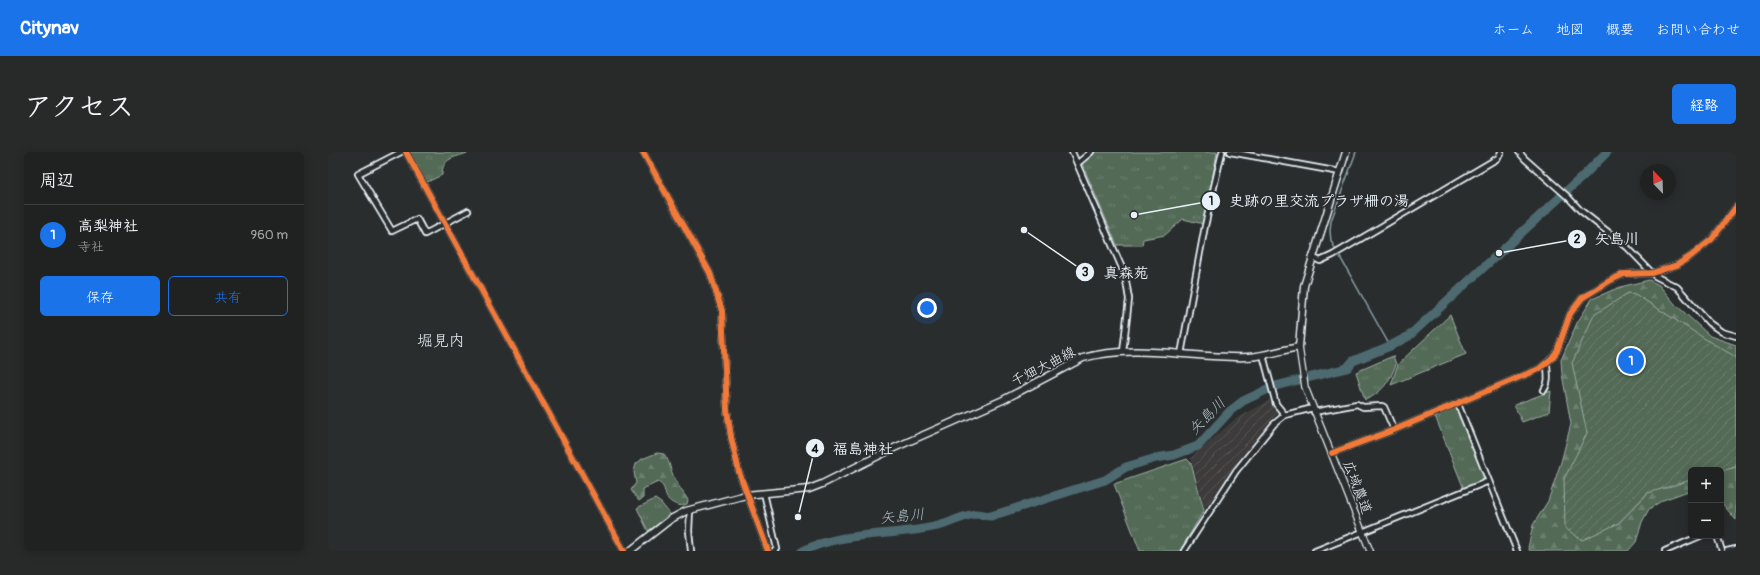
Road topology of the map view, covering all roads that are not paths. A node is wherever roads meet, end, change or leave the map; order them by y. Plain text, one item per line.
1 (401, 152) edge
2 (406, 152) edge
3 (643, 152) edge
4 (1072, 152) edge
5 (1091, 152) edge
6 (1222, 152) edge
7 (1230, 152) edge
8 (1346, 152) edge
9 (1501, 152) edge
10 (1519, 152) edge
11 (1078, 163) junction
12 (1340, 172) junction
13 (1736, 207) edge
14 (468, 211) dead end
15 (445, 224) junction
16 (1312, 257) junction
17 (1652, 273) junction
18 (1736, 336) edge
19 (1299, 347) junction
20 (1123, 352) junction
21 (1181, 354) junction
22 (1263, 355) junction
23 (1547, 363) junction
24 (1544, 390) dead end
25 (1458, 404) junction
26 (1314, 410) junction
27 (1285, 415) junction
28 (1394, 430) junction
29 (1332, 454) junction
30 (1489, 481) junction
31 (764, 493) junction
32 (746, 495) junction
33 (690, 510) junction
34 (1363, 532) junction
35 (1693, 539) edge
36 (1718, 539) edge
37 (1736, 549) edge
38 (632, 550) edge
39 (624, 551) edge
40 (691, 551) edge
41 (768, 551) edge
42 (774, 551) edge
43 (1184, 551) edge
44 (1316, 551) edge
45 (1370, 551) edge
46 (1517, 551) edge
47 (1665, 551) edge
48 (1722, 551) edge
49 (1727, 551) edge

1 - 15 street
2 - 15 street
3 - 32 street
4 - 11 street
5 - 11 street
6 - 21 street
7 - 12 street
8 - 12 main road
9 - 16 street
10 - 17 street
11 - 20 street
12 - 16 main road
13 - 17 street
14 - 15 street
15 - 39 street
16 - 19 main road
17 - 18 street
17 - 23 street
19 - 22 main road, 千畑大曲線
19 - 26 street, 広域農道
20 - 21 main road, 千畑大曲線
20 - 31 main road, 千畑大曲線
21 - 22 main road, 千畑大曲線
22 - 27 street
23 - 24 street
23 - 25 street
25 - 28 street
25 - 30 street
26 - 27 street
26 - 28 street
26 - 29 street, 広域農道
27 - 43 street
28 - 29 street
29 - 34 street, 広域農道
30 - 34 street
30 - 46 street
31 - 32 main road, 千畑大曲線
31 - 42 street
32 - 33 main road, 千畑大曲線
32 - 41 street
33 - 38 main road, 千畑大曲線
33 - 40 street
34 - 44 street
34 - 45 street, 広域農道
35 - 47 street
36 - 48 street
37 - 49 street

